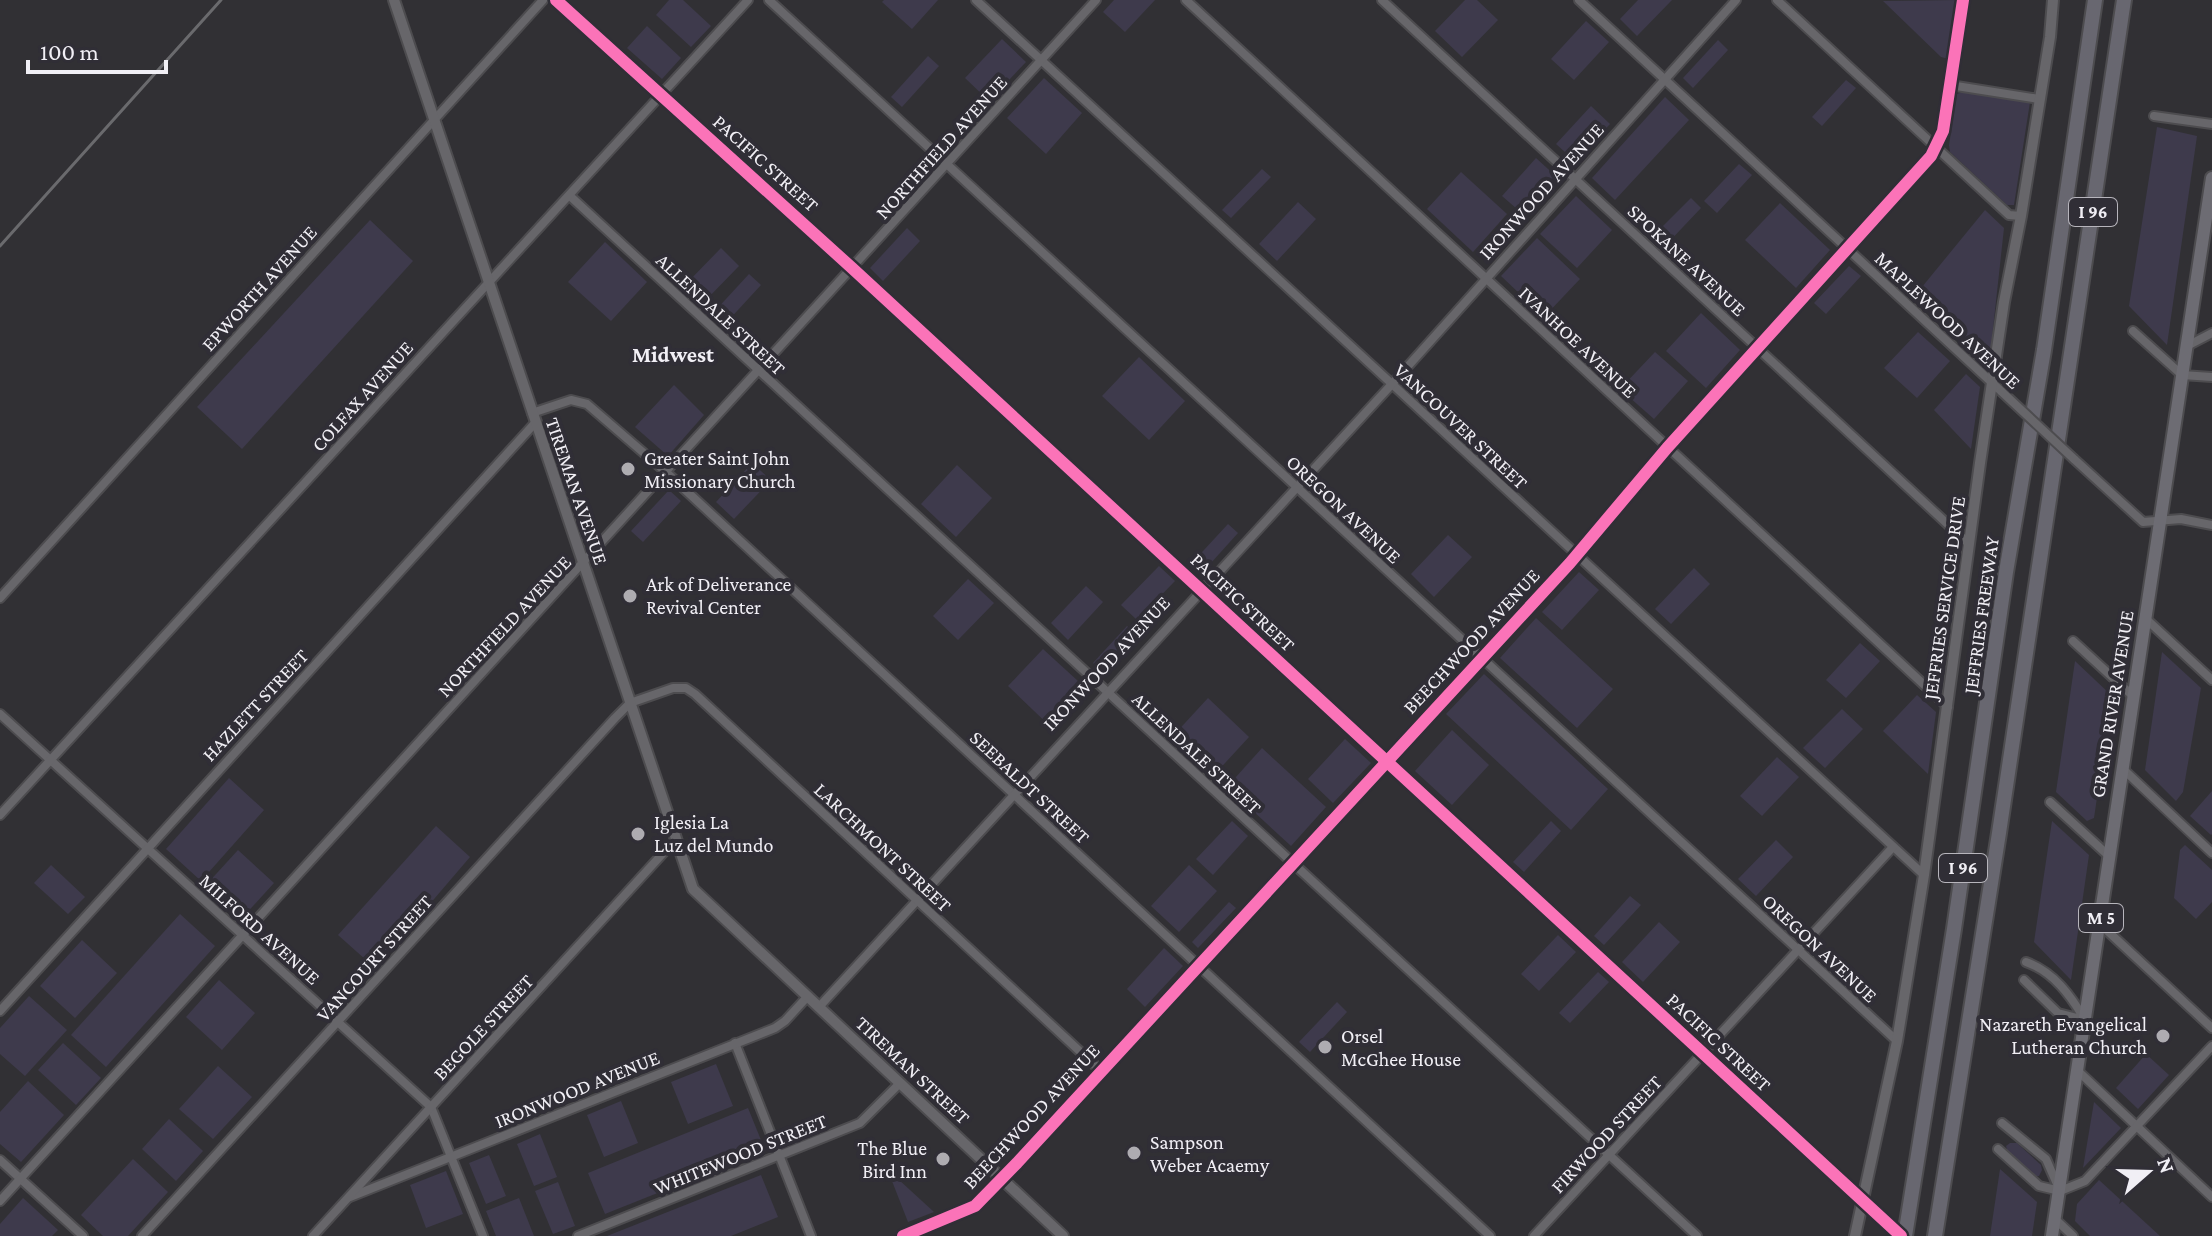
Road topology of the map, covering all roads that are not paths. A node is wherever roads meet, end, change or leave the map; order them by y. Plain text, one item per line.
1 (394, 0) edge
2 (543, 0) edge
3 (556, 0) edge
4 (748, 0) edge
5 (769, 0) edge
6 (976, 0) edge
7 (1096, 0) edge
8 (1186, 0) edge
9 (1382, 0) edge
10 (1579, 0) edge
11 (1736, 0) edge
12 (1777, 0) edge
13 (1963, 0) edge
14 (2053, 0) edge
15 (2095, 0) edge
16 (2124, 0) edge
17 (1041, 60) junction
18 (1664, 79) junction
19 (1950, 85) junction
20 (661, 96) junction
21 (2039, 99) junction
22 (2154, 116) dead end
23 (434, 120) junction
24 (2212, 124) edge
25 (1937, 148) junction
26 (947, 165) junction
27 (1574, 178) junction
28 (2212, 178) edge
29 (570, 196) junction
30 (2021, 216) junction
31 (1847, 248) junction
32 (852, 268) junction
33 (1485, 277) junction
34 (488, 284) junction
35 (2133, 331) dead end
36 (2212, 333) edge
37 (2187, 346) junction
38 (1758, 348) junction
39 (759, 371) junction
40 (2182, 375) junction
41 (2212, 377) edge
42 (1992, 383) junction
43 (1392, 384) junction
44 (533, 418) junction
45 (1667, 448) junction
46 (667, 473) junction
47 (1296, 487) junction
48 (2159, 522) junction
49 (2212, 525) edge
50 (1969, 544) junction
51 (1578, 554) junction
52 (583, 564) junction
53 (1201, 590) junction
54 (0, 598) edge
55 (2145, 618) junction
56 (2073, 641) dead end
57 (1482, 658) junction
58 (2212, 680) edge
59 (1106, 691) junction
60 (2134, 697) junction
61 (630, 703) junction
62 (1948, 707) junction
63 (0, 714) edge
64 (50, 760) junction
65 (1386, 761) junction
66 (2123, 769) junction
67 (1013, 793) junction
68 (2050, 802) dead end
69 (0, 815) edge
70 (676, 839) junction
71 (147, 847) junction
72 (1893, 847) junction
73 (2212, 853) edge
74 (2110, 857) junction
75 (1291, 862) junction
76 (1924, 875) junction
77 (916, 900) junction
78 (2100, 924) junction
79 (242, 935) junction
80 (1798, 950) junction
81 (2026, 962) dead end
82 (1198, 965) junction
83 (2024, 980) dead end
84 (808, 996) junction
85 (819, 1007) junction
86 (0, 1011) edge
87 (2085, 1020) junction
88 (338, 1021) junction
89 (2212, 1028) edge
90 (1897, 1041) junction
91 (735, 1043) junction
92 (2212, 1046) edge
93 (1703, 1055) junction
94 (1101, 1071) junction
95 (2078, 1071) junction
96 (900, 1083) junction
97 (431, 1107) junction
98 (2002, 1123) dead end
99 (2136, 1126) junction
100 (1998, 1149) dead end
101 (779, 1155) junction
102 (1608, 1155) junction
103 (452, 1157) junction
104 (0, 1160) edge
105 (21, 1179) junction
106 (1002, 1179) junction
107 (2060, 1191) junction
108 (348, 1197) junction
109 (2212, 1197) edge
110 (1862, 1200) junction
111 (0, 1201) edge
112 (2055, 1219) junction
113 (83, 1236) edge
114 (142, 1236) edge
115 (313, 1236) edge
116 (483, 1236) edge
117 (578, 1236) edge
118 (811, 1236) edge
119 (903, 1236) edge
120 (1063, 1236) edge
121 (1490, 1236) edge
122 (1534, 1236) edge
123 (1697, 1236) edge
124 (1855, 1236) edge
125 (1901, 1236) edge
126 (1935, 1236) edge
127 (2052, 1236) edge
128 (2073, 1236) edge

1 - 23 street, TIREMAN AVENUE
2 - 23 street, EPWORTH AVENUE
3 - 20 street, PACIFIC STREET
4 - 20 street, COLFAX AVENUE
5 - 26 street, OREGON AVENUE
6 - 17 street, VANCOUVER STREET
7 - 17 street, NORTHFIELD AVENUE
8 - 33 street, IVANHOE AVENUE
9 - 27 street, SPOKANE AVENUE
10 - 18 street, MAPLEWOOD AVENUE
11 - 18 street, IRONWOOD AVENUE
12 - 25 street
13 - 19 street, BEECHWOOD AVENUE
14 - 21 street, JEFFRIES SERVICE DRIVE
15 - 125 highway, JEFFRIES FREEWAY / I 96
16 - 126 highway, I 96
17 - 26 street, NORTHFIELD AVENUE
17 - 43 street, VANCOUVER STREET
18 - 27 street, IRONWOOD AVENUE
18 - 31 street, MAPLEWOOD AVENUE
19 - 21 street
19 - 25 street, BEECHWOOD AVENUE
20 - 29 street, COLFAX AVENUE
20 - 32 street, PACIFIC STREET
21 - 30 street, JEFFRIES SERVICE DRIVE
22 - 24 street
23 - 34 street, TIREMAN AVENUE
23 - 54 street, EPWORTH AVENUE
25 - 30 street
25 - 31 street, BEECHWOOD AVENUE
26 - 32 street, NORTHFIELD AVENUE
26 - 47 street, OREGON AVENUE
27 - 33 street, IRONWOOD AVENUE
27 - 38 street, SPOKANE AVENUE
28 - 37 main road, GRAND RIVER AVENUE / M 5
29 - 34 street, COLFAX AVENUE
29 - 39 street, ALLENDALE STREET
30 - 42 street, JEFFRIES SERVICE DRIVE
31 - 38 street, BEECHWOOD AVENUE
31 - 42 street, MAPLEWOOD AVENUE
32 - 39 street, NORTHFIELD AVENUE
32 - 53 street, PACIFIC STREET
33 - 43 street, IRONWOOD AVENUE
33 - 45 street, IVANHOE AVENUE
34 - 44 street, TIREMAN AVENUE
34 - 64 street, COLFAX AVENUE
35 - 40 street
36 - 37 street
37 - 40 main road, GRAND RIVER AVENUE / M 5
38 - 45 street, BEECHWOOD AVENUE
38 - 50 street, SPOKANE AVENUE
39 - 46 street, NORTHFIELD AVENUE
39 - 59 street, ALLENDALE STREET
40 - 41 street
40 - 48 main road, GRAND RIVER AVENUE / M 5
42 - 48 street, MAPLEWOOD AVENUE, bridge
42 - 50 street, JEFFRIES SERVICE DRIVE
43 - 47 street, IRONWOOD AVENUE
43 - 51 street, VANCOUVER STREET
44 - 46 street, SEEBALDT STREET
44 - 52 street, TIREMAN AVENUE
44 - 71 street, HAZLETT STREET
45 - 51 street, BEECHWOOD AVENUE
45 - 62 street, IVANHOE AVENUE
46 - 52 street, NORTHFIELD AVENUE
46 - 67 street, SEEBALDT STREET
47 - 53 street, IRONWOOD AVENUE
47 - 57 street, OREGON AVENUE
48 - 49 street
48 - 55 main road, GRAND RIVER AVENUE / M 5
50 - 62 street, JEFFRIES SERVICE DRIVE
51 - 57 street, BEECHWOOD AVENUE
51 - 72 street, VANCOUVER STREET
52 - 61 street, TIREMAN AVENUE
52 - 79 street, NORTHFIELD AVENUE
53 - 59 street, IRONWOOD AVENUE
53 - 65 street, PACIFIC STREET
55 - 58 street
55 - 60 main road, GRAND RIVER AVENUE / M 5
56 - 60 street
57 - 65 street, BEECHWOOD AVENUE
57 - 80 street, OREGON AVENUE
59 - 67 street, IRONWOOD AVENUE
59 - 75 street, ALLENDALE STREET
60 - 66 main road, GRAND RIVER AVENUE / M 5
61 - 70 street, TIREMAN AVENUE
61 - 77 street, LARCHMONT STREET
61 - 88 street, VANCOURT STREET
62 - 76 street, JEFFRIES SERVICE DRIVE
63 - 64 street, MILFORD AVENUE
64 - 69 street, COLFAX AVENUE
64 - 71 street, MILFORD AVENUE
65 - 75 street, BEECHWOOD AVENUE
65 - 93 street, PACIFIC STREET
66 - 73 street
66 - 74 main road, GRAND RIVER AVENUE / M 5
67 - 77 street, IRONWOOD AVENUE
67 - 82 street, SEEBALDT STREET
68 - 74 street
70 - 84 street, TIREMAN AVENUE
70 - 97 street, BEGOLE STREET
71 - 79 street, MILFORD AVENUE
71 - 86 street, HAZLETT STREET
72 - 76 street, VANCOUVER STREET
72 - 80 street, FIRWOOD STREET
74 - 78 main road, GRAND RIVER AVENUE / M 5
75 - 82 street, BEECHWOOD AVENUE
75 - 102 street, ALLENDALE STREET
76 - 90 street, JEFFRIES SERVICE DRIVE
77 - 85 street, IRONWOOD AVENUE
77 - 94 street, LARCHMONT STREET
78 - 87 main road, GRAND RIVER AVENUE / M 5
78 - 89 street
79 - 88 street, MILFORD AVENUE
79 - 105 street, NORTHFIELD AVENUE
80 - 90 street, OREGON AVENUE
80 - 93 street, FIRWOOD STREET
81 - 87 street
82 - 94 street, BEECHWOOD AVENUE
82 - 121 street, SEEBALDT STREET
83 - 87 street
84 - 85 street, TIREMAN STREET
84 - 91 street, IRONWOOD AVENUE
85 - 96 street, TIREMAN STREET
87 - 95 main road, GRAND RIVER AVENUE / M 5
88 - 97 street, MILFORD AVENUE
88 - 114 street, VANCOURT STREET
90 - 110 street, JEFFRIES SERVICE DRIVE
91 - 101 street
91 - 103 street, IRONWOOD AVENUE
92 - 99 street
93 - 102 street, FIRWOOD STREET
93 - 110 street, PACIFIC STREET
94 - 106 street, BEECHWOOD AVENUE
95 - 99 street
95 - 107 main road, GRAND RIVER AVENUE / M 5
96 - 101 street, WHITEWOOD STREET
96 - 106 street, TIREMAN STREET
97 - 103 street, MILFORD AVENUE
97 - 108 street, BEGOLE STREET
98 - 107 street
99 - 107 street
99 - 109 street
100 - 107 street
101 - 117 street, WHITEWOOD STREET
101 - 118 street
102 - 122 street, FIRWOOD STREET
102 - 123 street, ALLENDALE STREET
103 - 108 street, IRONWOOD AVENUE
103 - 116 street, MILFORD AVENUE
104 - 105 street
105 - 111 street, NORTHFIELD AVENUE
105 - 113 street
106 - 119 street, BEECHWOOD AVENUE
106 - 120 street, TIREMAN STREET
107 - 112 main road, GRAND RIVER AVENUE / M 5
108 - 115 street, BEGOLE STREET
110 - 124 street, JEFFRIES SERVICE DRIVE
110 - 125 street, PACIFIC STREET, bridge
112 - 127 main road, GRAND RIVER AVENUE / M 5
112 - 128 street

